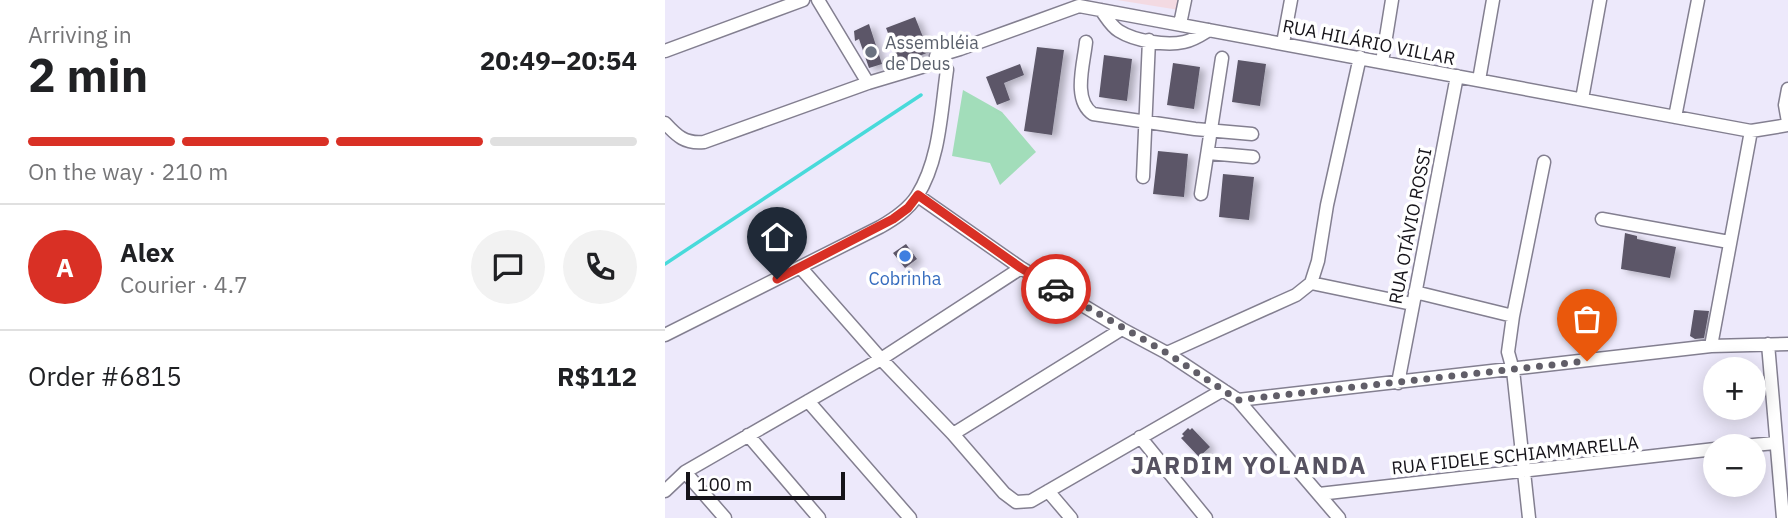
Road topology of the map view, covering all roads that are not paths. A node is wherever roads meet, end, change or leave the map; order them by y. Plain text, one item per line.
1 (803, 0) edge
2 (818, 0) edge
3 (1185, 0) edge
4 (1291, 0) edge
5 (1392, 0) edge
6 (1493, 0) edge
7 (1600, 0) edge
8 (1698, 0) edge
9 (1080, 3) edge
10 (1101, 10) junction
11 (1180, 24) junction
12 (1209, 30) junction
13 (1149, 40) junction
14 (1086, 42) dead end
15 (1283, 43) junction
16 (665, 51) edge
17 (950, 52) junction
18 (1360, 57) junction
19 (1222, 58) dead end
20 (935, 62) junction
21 (1382, 62) junction
22 (947, 69) junction
23 (1457, 76) junction
24 (1479, 80) junction
25 (868, 83) junction
26 (1788, 89) edge
27 (1582, 99) junction
28 (1675, 117) junction
29 (1147, 120) junction
30 (665, 123) edge
31 (1788, 124) edge
32 (1212, 131) junction
33 (1752, 131) junction
34 (1252, 134) dead end
35 (1208, 153) junction
36 (1253, 157) dead end
37 (1544, 162) dead end
38 (1143, 177) dead end
39 (1201, 194) dead end
40 (918, 195) junction
41 (1602, 219) dead end
42 (1730, 242) junction
43 (800, 267) junction
44 (1021, 268) junction
45 (1311, 283) junction
46 (1414, 298) junction
47 (1513, 316) junction
48 (1122, 329) junction
49 (665, 335) edge
50 (1768, 344) junction
51 (1788, 344) edge
52 (1711, 346) junction
53 (1167, 353) junction
54 (881, 359) junction
55 (1513, 370) junction
56 (1398, 383) junction
57 (1223, 390) junction
58 (1238, 400) junction
59 (808, 401) junction
60 (953, 434) junction
61 (748, 435) junction
62 (1140, 438) junction
63 (1775, 443) junction
64 (1766, 444) edge
65 (1703, 450) edge
66 (1524, 471) junction
67 (685, 472) junction
68 (665, 491) edge
69 (1048, 491) junction
70 (1319, 495) junction
71 (725, 518) edge
72 (819, 518) edge
73 (910, 518) edge
74 (1071, 518) edge
75 (1206, 518) edge
76 (1339, 518) edge
77 (1529, 518) edge
78 (1783, 518) edge

1 - 16 street
2 - 25 street
3 - 11 street
4 - 15 street
5 - 21 street
6 - 24 street
7 - 27 street
8 - 28 street
9 - 10 street, RUA HILÁRIO VILLAR
9 - 17 street, RUA HILÁRIO VILLAR
10 - 11 street, RUA HILÁRIO VILLAR
10 - 13 street
11 - 12 street, RUA HILÁRIO VILLAR
12 - 13 street
12 - 15 street, RUA HILÁRIO VILLAR
13 - 29 street
14 - 29 street
15 - 18 street, RUA HILÁRIO VILLAR
17 - 20 street, RUA HILÁRIO VILLAR
17 - 22 street
18 - 21 street, RUA HILÁRIO VILLAR
18 - 45 street
19 - 32 street
20 - 22 street
20 - 25 street, RUA HILÁRIO VILLAR
21 - 23 street, RUA HILÁRIO VILLAR
22 - 40 street
23 - 24 street, RUA HILÁRIO VILLAR
23 - 46 street, RUA OTÁVIO ROSSI
24 - 27 street, RUA HILÁRIO VILLAR
25 - 30 street, RUA HILÁRIO VILLAR
26 - 31 street
27 - 28 street, RUA HILÁRIO VILLAR
28 - 33 street, RUA HILÁRIO VILLAR
29 - 32 street
29 - 38 street
31 - 33 street, RUA HILÁRIO VILLAR
32 - 34 street
32 - 35 street
33 - 42 street
35 - 36 street
35 - 39 street
37 - 47 street
40 - 43 street
40 - 44 street
41 - 42 street
42 - 52 street
43 - 49 street
43 - 54 street
44 - 48 street
44 - 54 street
45 - 46 street
45 - 53 street
46 - 47 street
46 - 56 street, RUA OTÁVIO ROSSI
47 - 55 street
48 - 53 street
48 - 60 street
50 - 51 street
50 - 52 street
50 - 63 street
52 - 55 street
53 - 57 street
54 - 59 street
54 - 60 street
55 - 56 street
55 - 66 street
56 - 58 street
57 - 58 street
57 - 62 street
58 - 70 street
59 - 61 street
59 - 73 street
60 - 69 street
61 - 67 street
61 - 72 street
62 - 69 street
62 - 75 street
63 - 64 street
63 - 78 street
65 - 66 street, RUA FIDELE SCHIAMMARELLA
66 - 70 street, RUA FIDELE SCHIAMMARELLA
66 - 77 street
67 - 68 street
67 - 71 street
69 - 74 street
70 - 76 street

